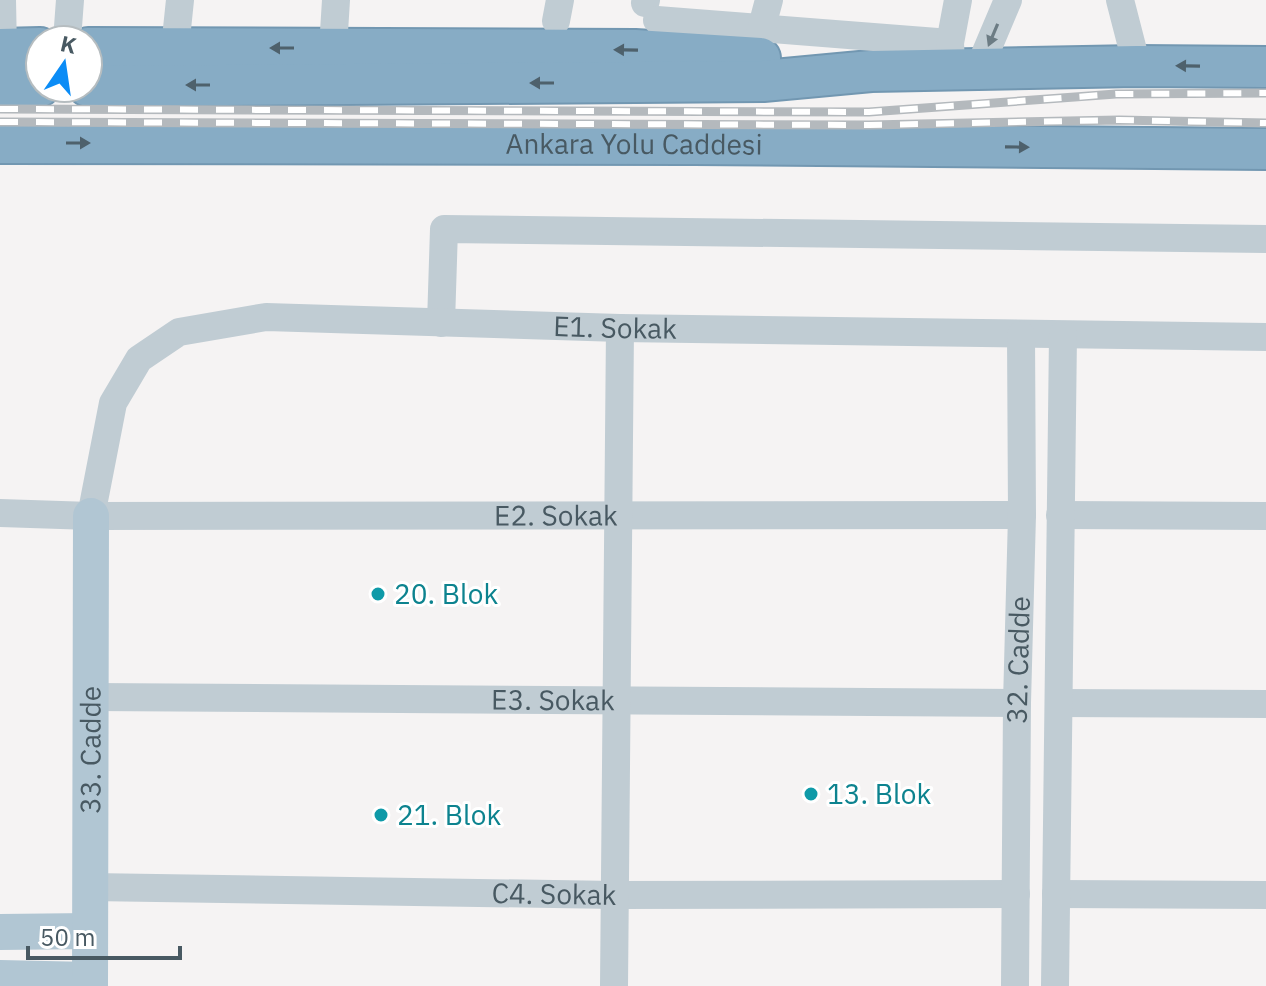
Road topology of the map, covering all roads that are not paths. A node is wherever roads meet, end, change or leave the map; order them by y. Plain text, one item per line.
1 (2, 0) edge
2 (70, 0) edge
3 (180, 0) edge
4 (336, 0) edge
5 (769, 0) edge
6 (958, 0) edge
7 (1008, 0) edge
8 (1120, 0) edge
9 (652, 15) edge
10 (68, 24) edge
11 (757, 43) junction
12 (104, 48) edge
13 (175, 48) junction
14 (333, 48) junction
15 (11, 58) edge
16 (960, 62) junction
17 (1137, 66) junction
18 (1266, 67) edge
19 (871, 71) junction
20 (104, 86) edge
21 (0, 143) edge
22 (939, 146) junction
23 (1266, 149) edge
24 (0, 170) edge
25 (1266, 239) edge
26 (441, 323) junction
27 (620, 328) junction
28 (1021, 335) junction
29 (1063, 335) junction
30 (1266, 337) edge
31 (0, 513) edge
32 (618, 515) junction
33 (1022, 515) junction
34 (1060, 515) junction
35 (91, 516) junction
36 (1266, 516) edge
37 (91, 697) junction
38 (617, 702) junction
39 (1017, 703) junction
40 (1059, 703) junction
41 (1266, 704) edge
42 (90, 887) junction
43 (1016, 894) junction
44 (1056, 894) junction
45 (615, 895) junction
46 (1266, 895) edge
47 (90, 931) junction
48 (0, 932) edge
49 (0, 978) edge
50 (90, 983) edge
51 (614, 986) edge
52 (1015, 986) edge
53 (1055, 986) edge

1 - 15 street
2 - 10 street
3 - 13 street
4 - 14 street
5 - 11 street
6 - 16 street
7 -> 16 street
8 - 17 street
9 - 11 highway
9 -> 14 highway
11 - 16 street
11 - 19 highway
12 - 13 highway
14 -> 13 highway
16 - 17 highway
16 - 19 highway
18 -> 17 highway
19 -> 20 highway
21 -> 22 highway, Ankara Yolu Caddesi
22 -> 23 highway, Ankara Yolu Caddesi
22 - 24 highway
25 - 26 street
26 - 27 street, E1. Sokak
26 - 35 street, E1. Sokak
27 - 28 street, E1. Sokak
27 - 32 street
28 - 29 street, E1. Sokak
28 - 33 street, 32. Cadde
29 - 30 street, E1. Sokak
29 - 34 street, 32. Cadde
31 - 35 street, E2. Sokak
32 - 33 street, E2. Sokak
32 - 35 street, E2. Sokak
32 - 38 street
33 - 39 street, 32. Cadde
34 - 36 street
34 - 40 street, 32. Cadde
35 - 37 main road, 33. Cadde
37 - 38 street, E3. Sokak
37 - 42 main road, 33. Cadde
38 - 39 street, E3. Sokak
38 - 45 street
39 - 43 street, 32. Cadde
40 - 41 street
40 - 44 street, 32. Cadde
42 - 45 street, C4. Sokak
42 - 47 main road, 33. Cadde
43 - 45 street, C4. Sokak
43 - 52 street, 32. Cadde
44 - 46 street
44 - 53 street, 32. Cadde
45 - 51 street
47 - 48 main road
47 - 50 main road, 33. Cadde
49 - 50 main road

